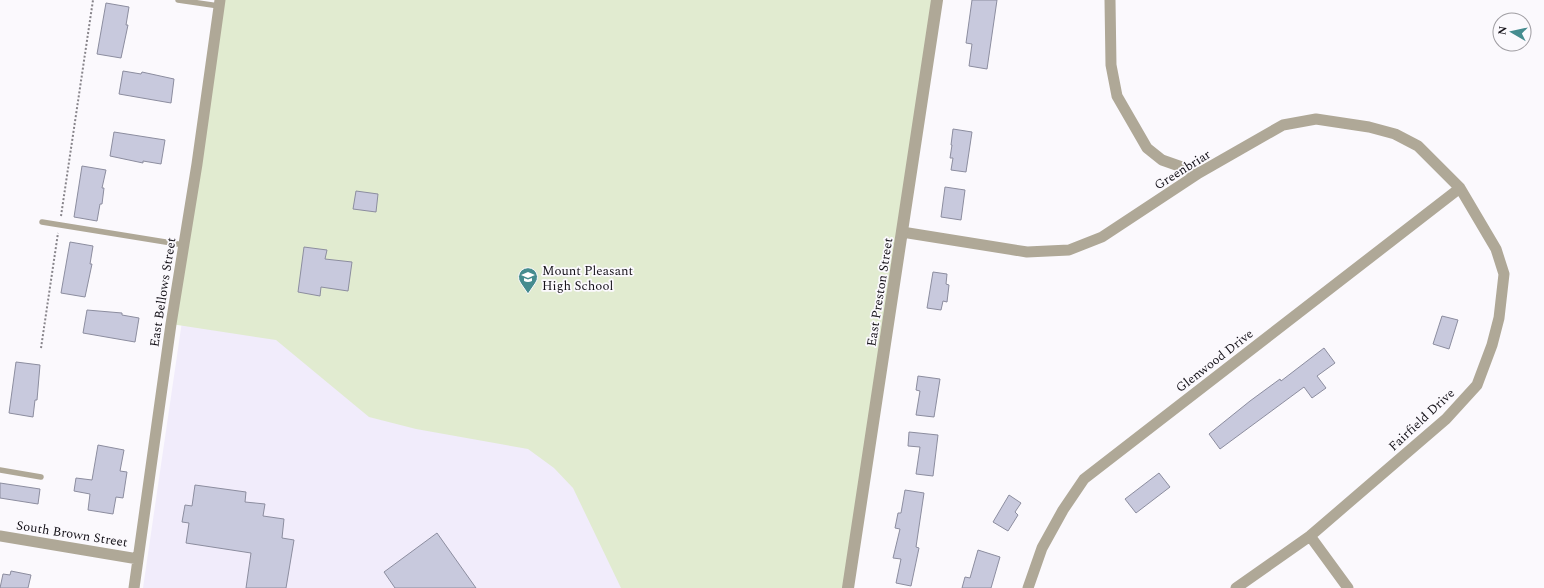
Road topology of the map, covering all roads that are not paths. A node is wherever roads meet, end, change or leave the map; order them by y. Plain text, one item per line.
1 (178, 0) edge
2 (937, 0) edge
3 (1110, 0) edge
4 (219, 3) edge
5 (1199, 173) junction
6 (1460, 188) junction
7 (42, 222) dead end
8 (902, 232) junction
9 (184, 245) junction
10 (0, 470) edge
11 (41, 477) dead end
12 (0, 536) edge
13 (1310, 536) junction
14 (138, 559) junction
15 (134, 588) edge
16 (848, 588) edge
17 (1028, 588) edge
18 (1236, 588) edge
19 (1348, 588) edge

1 - 4 lane
2 - 8 street, East Preston Street
3 - 5 street
4 - 9 street, East Bellows Street
5 - 6 street, Greenbriar
5 - 8 street, Greenbriar
6 - 13 street, Fairfield Drive
6 - 17 street, Glenwood Drive
7 - 9 lane
8 - 16 street, East Preston Street
9 - 14 street, East Bellows Street
10 - 11 lane
12 - 14 street, South Brown Street
13 - 18 street, Fairfield Drive
13 - 19 street
14 - 15 street, East Bellows Street

